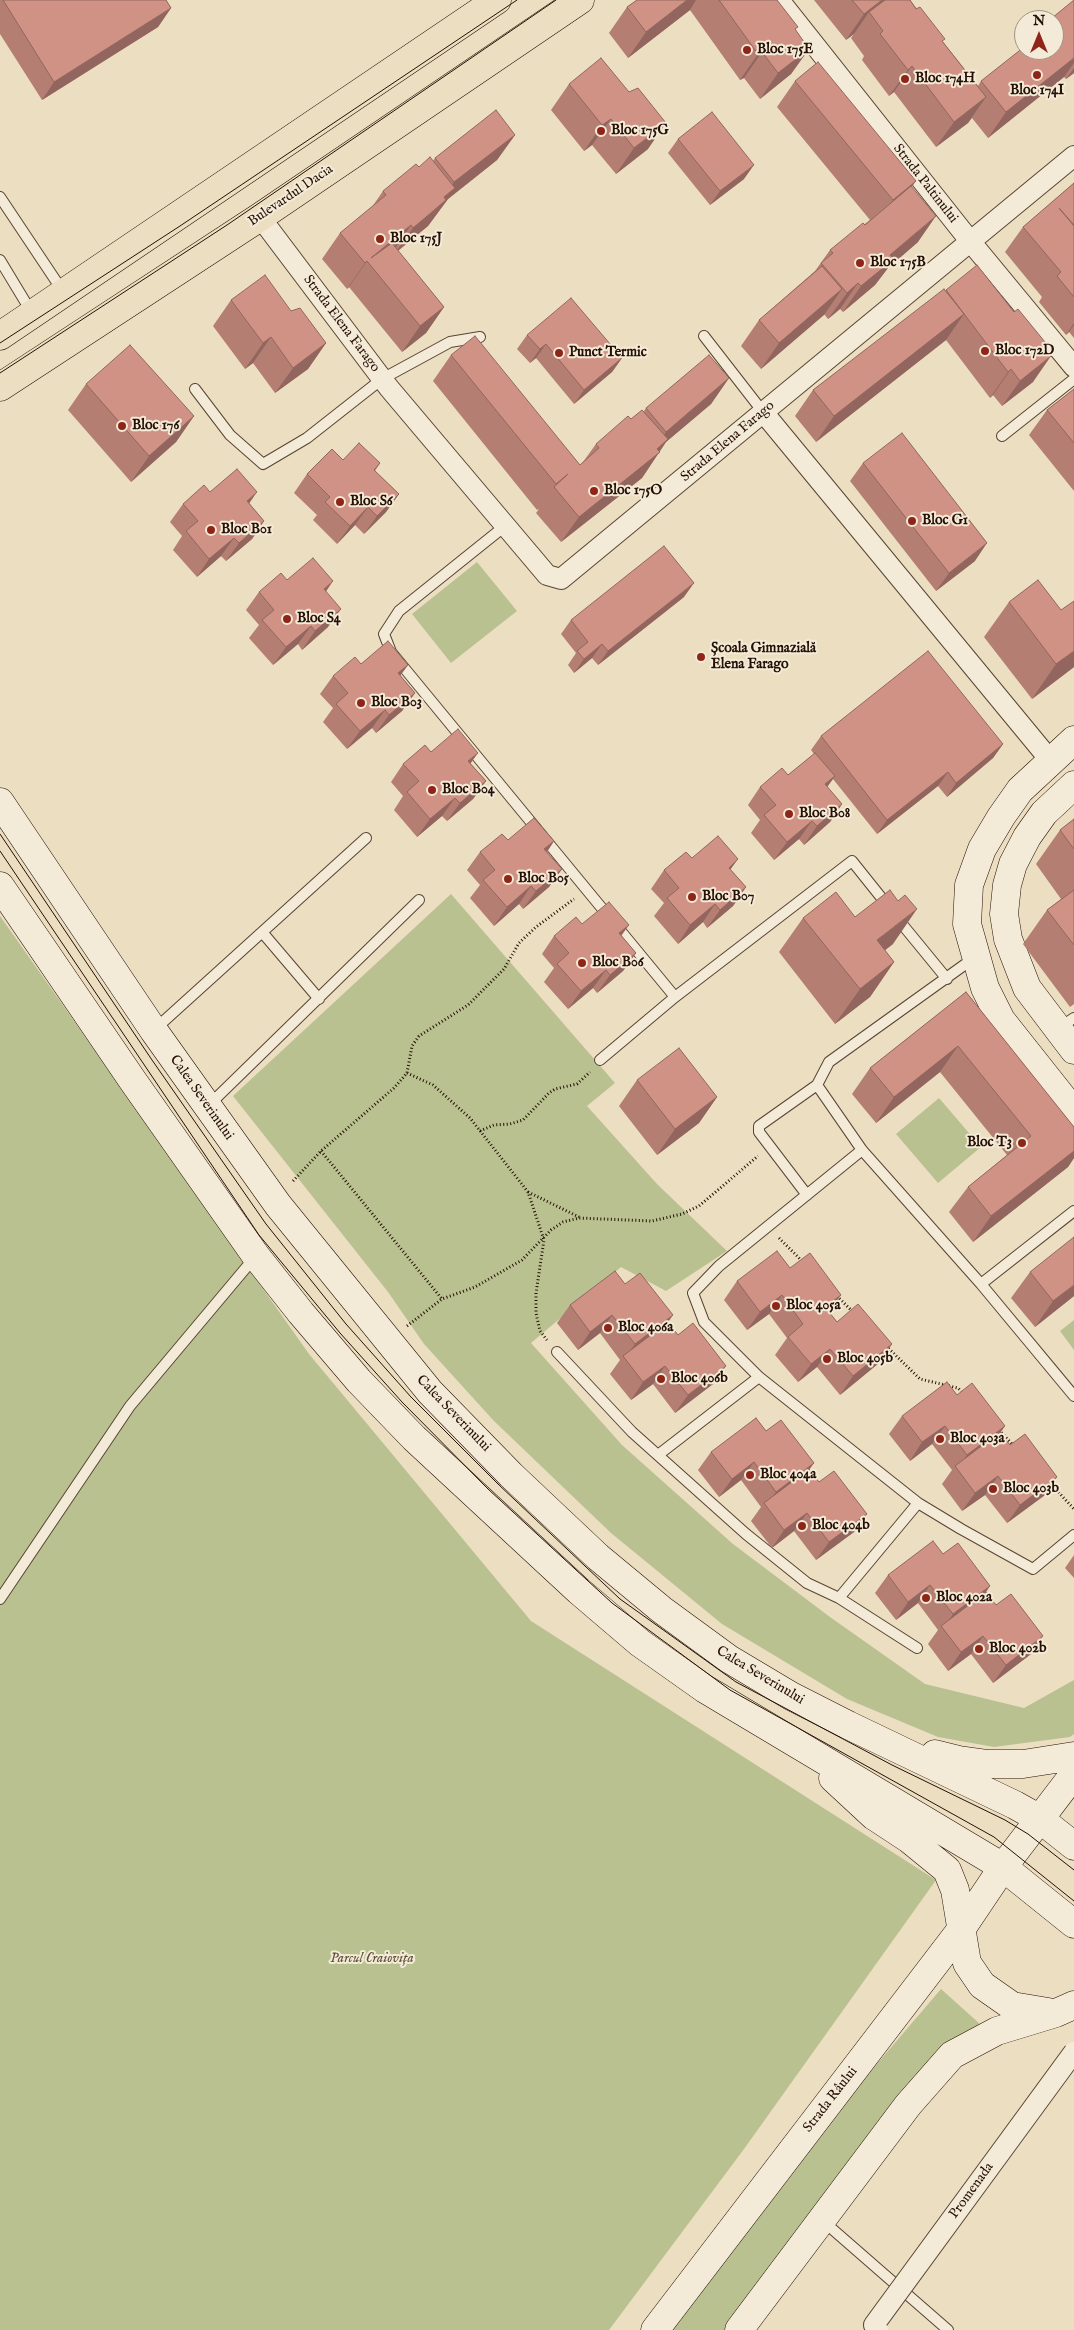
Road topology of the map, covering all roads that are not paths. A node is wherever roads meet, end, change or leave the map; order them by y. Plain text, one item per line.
1 (498, 0) edge
2 (580, 0) edge
3 (779, 0) edge
4 (1074, 156) edge
5 (0, 197) edge
6 (260, 217) junction
7 (970, 241) junction
8 (0, 260) edge
9 (64, 294) junction
10 (32, 314) junction
11 (0, 336) edge
12 (704, 336) dead end
13 (480, 337) dead end
14 (1074, 367) edge
15 (382, 379) junction
16 (1074, 379) edge
17 (0, 387) edge
18 (195, 389) dead end
19 (763, 412) junction
20 (1002, 436) dead end
21 (506, 526) junction
22 (1074, 740) edge
23 (1050, 760) junction
24 (1074, 785) edge
25 (0, 802) edge
26 (366, 838) dead end
27 (982, 849) junction
28 (1013, 864) junction
29 (0, 886) edge
30 (418, 900) dead end
31 (262, 932) junction
32 (975, 957) junction
33 (947, 979) junction
34 (675, 997) junction
35 (319, 999) junction
36 (154, 1031) junction
37 (1069, 1032) edge
38 (600, 1060) road end
39 (817, 1085) junction
40 (206, 1108) junction
41 (1074, 1112) edge
42 (862, 1150) junction
43 (807, 1195) junction
44 (1074, 1211) edge
45 (256, 1256) junction
46 (981, 1284) junction
47 (557, 1352) road end
48 (759, 1377) junction
49 (1074, 1396) edge
50 (658, 1455) junction
51 (918, 1502) junction
52 (1074, 1535) edge
53 (839, 1598) junction
54 (0, 1600) edge
55 (917, 1648) dead end
56 (793, 1742) junction
57 (887, 1743) junction
58 (1074, 1756) edge
59 (1074, 1774) edge
60 (1040, 1819) junction
61 (1074, 1846) edge
62 (1003, 1867) junction
63 (1074, 1924) edge
64 (960, 1931) junction
65 (1068, 2010) edge
66 (1074, 2052) edge
67 (823, 2221) junction
68 (656, 2330) edge
69 (739, 2330) edge
70 (878, 2330) edge
71 (948, 2330) edge

1 - 9 main road
2 - 6 main road, Bulevardul Dacia
3 - 7 street, Strada Paltinului
4 - 7 street, Strada Elena Farago
5 - 9 lane
6 - 15 street, Strada Elena Farago
6 - 17 main road, Bulevardul Dacia
7 - 14 street, Strada Paltinului
7 - 19 street, Strada Elena Farago
8 - 10 lane
9 - 10 main road
10 - 11 main road
12 - 19 lane
13 - 15 lane
15 - 18 lane
15 - 21 street, Strada Elena Farago
16 - 20 lane
19 - 21 street, Strada Elena Farago
19 - 23 street
21 - 34 lane
22 - 23 main road
23 - 27 main road
24 - 28 main road
25 - 36 main road, Calea Severinului
26 - 31 lane
27 - 28 main road
27 - 32 main road
28 - 37 main road
29 - 45 main road
30 - 35 lane
31 - 35 lane
31 - 36 lane
32 - 33 lane
32 - 41 main road
33 - 34 lane
33 - 39 lane
34 - 38 lane
35 - 40 lane
36 - 40 main road, Calea Severinului
39 - 42 lane
39 - 43 lane
40 - 57 main road, Calea Severinului
42 - 43 lane
42 - 46 lane
43 - 48 lane
44 - 46 lane
45 - 54 lane
45 - 56 main road
46 - 49 lane
47 - 50 lane
48 - 50 lane
48 - 51 lane
50 - 53 lane
51 - 52 lane
51 - 53 lane
53 - 55 lane
56 - 62 main road
56 - 64 main road
57 - 58 main road
57 - 60 main road, Calea Severinului
59 - 60 main road, Strada Râului
60 - 61 main road, Calea Severinului
60 - 62 main road, Strada Râului
62 - 63 main road
62 - 64 main road, Strada Râului
64 - 65 main road
64 - 68 main road, Strada Râului
65 - 67 main road
66 - 70 street, Promenada, bridge
67 - 69 main road
67 - 71 lane

